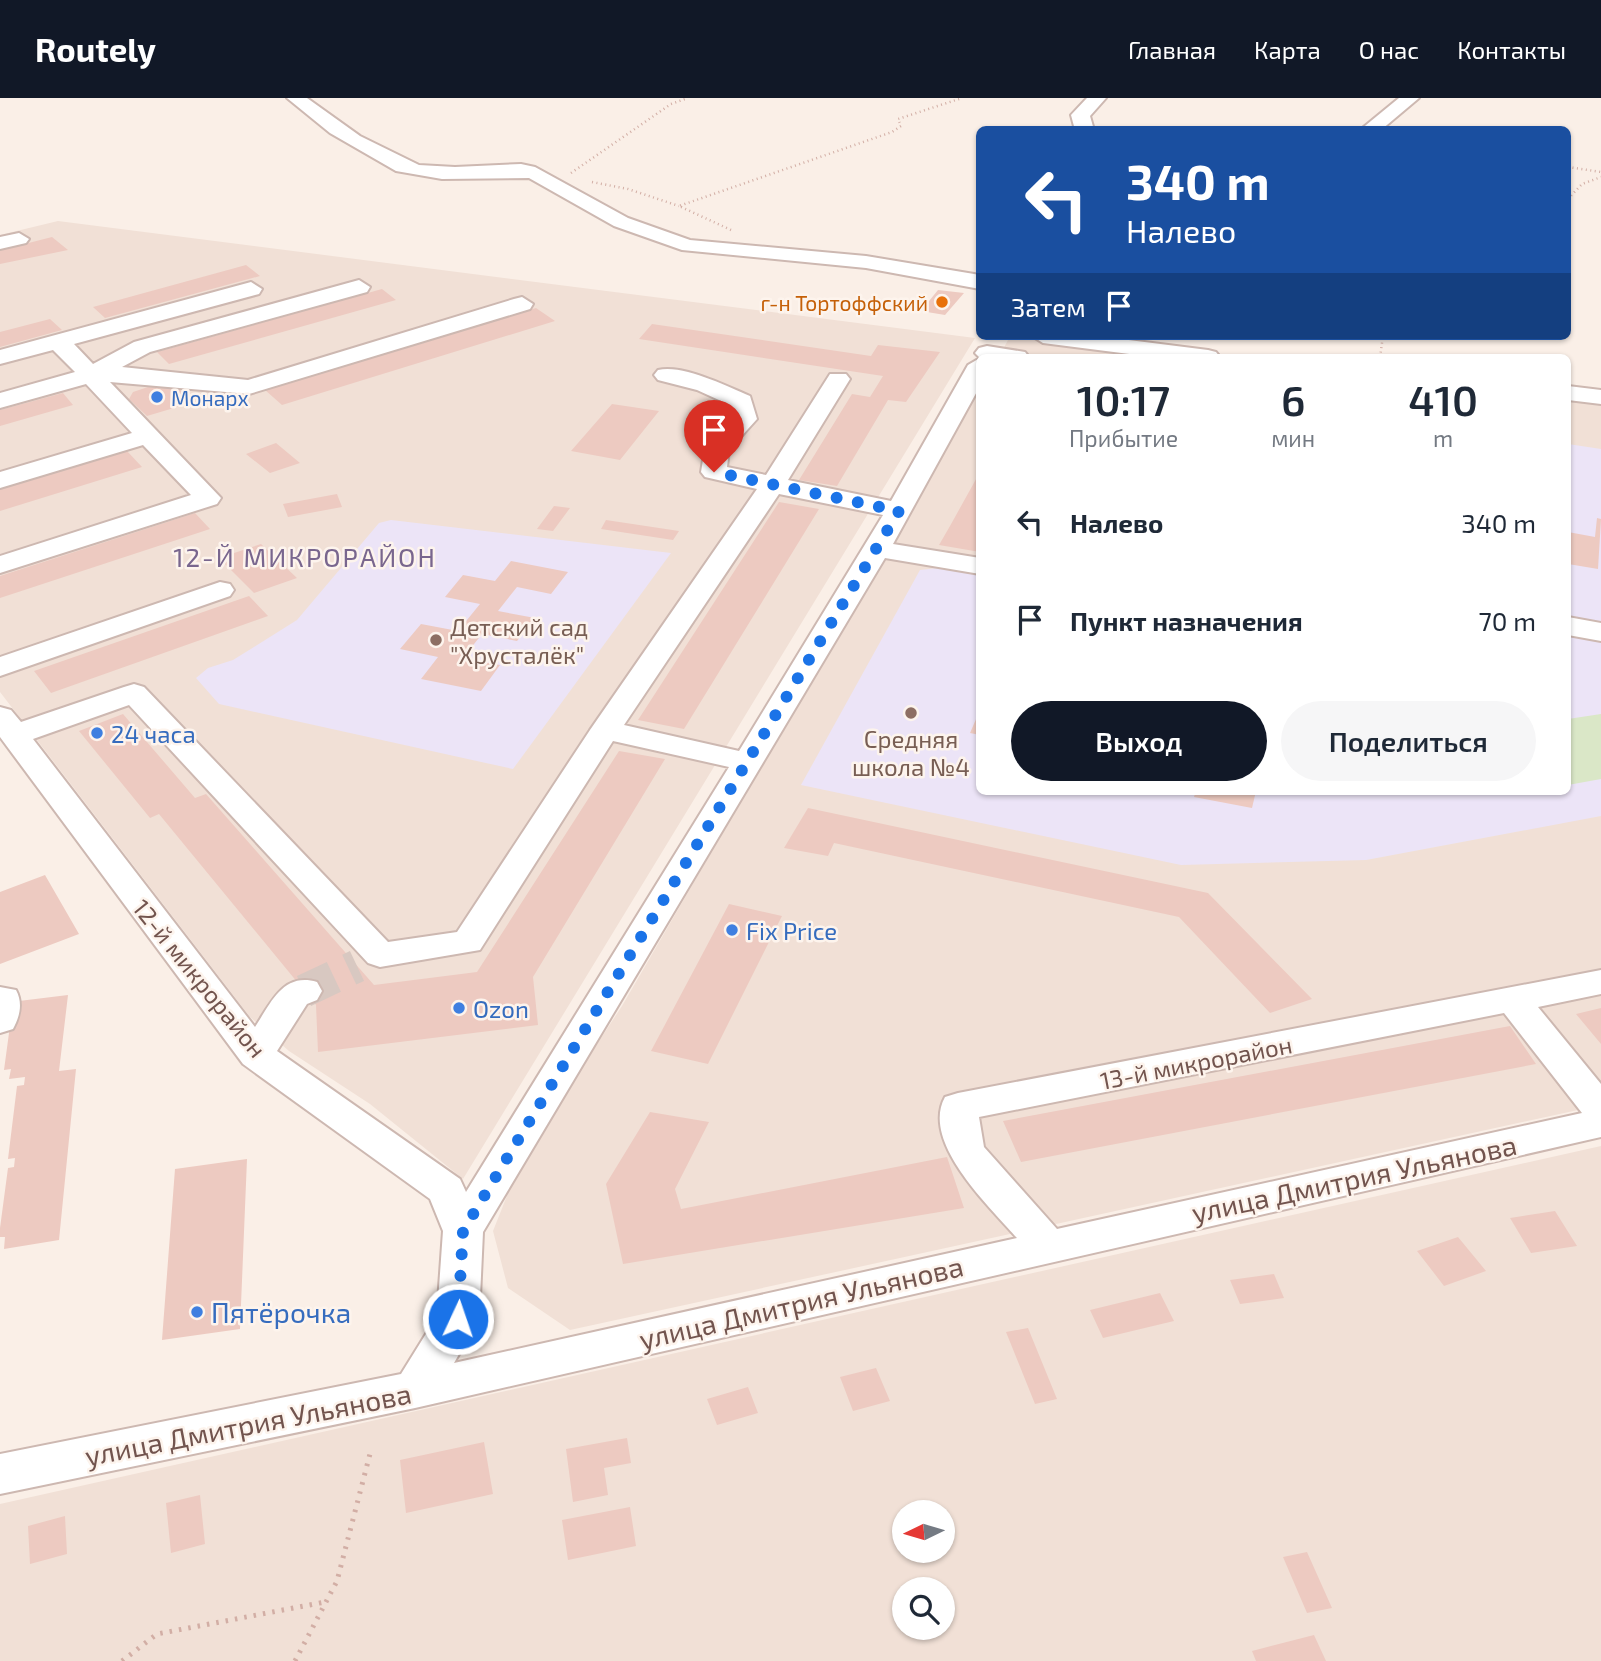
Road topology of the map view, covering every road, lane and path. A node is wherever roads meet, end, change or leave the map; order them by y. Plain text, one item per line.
1 (296, 98) edge
2 (687, 98) edge
3 (962, 98) edge
4 (1097, 98) edge
5 (1410, 98) edge
6 (1084, 126) edge
7 (1374, 126) edge
8 (1571, 167) edge
9 (1601, 172) edge
10 (1601, 177) edge
11 (578, 179) dead end
12 (591, 182) dead end
13 (1571, 196) edge
14 (679, 206) junction
15 (739, 234) dead end
16 (976, 281) edge
17 (359, 287) dead end
18 (251, 289) dead end
19 (522, 304) dead end
20 (1074, 340) edge
21 (58, 341) junction
22 (1184, 354) edge
23 (0, 357) edge
24 (976, 373) edge
25 (90, 375) junction
26 (666, 375) dead end
27 (838, 379) dead end
28 (1571, 393) edge
29 (1601, 397) edge
30 (0, 401) edge
31 (150, 435) junction
32 (0, 480) edge
33 (773, 484) junction
34 (899, 511) junction
35 (877, 549) junction
36 (0, 565) edge
37 (976, 565) edge
38 (220, 590) dead end
39 (1571, 627) edge
40 (1601, 632) edge
41 (0, 667) edge
42 (7, 726) edge
43 (605, 730) junction
44 (747, 762) junction
45 (1601, 982) edge
46 (304, 990) tunnel mouth
47 (1514, 1001) junction
48 (256, 1055) junction
49 (1601, 1110) edge
50 (1601, 1123) edge
51 (463, 1231) junction
52 (1048, 1245) junction
53 (415, 1390) junction
54 (371, 1450) dead end
55 (0, 1474) edge
56 (326, 1602) junction
57 (122, 1661) edge
58 (295, 1661) edge

1 - 16 street
2 - 11 path
3 - 14 path
4 - 6 street
5 - 7 street
8 - 9 path
10 - 13 path
12 - 14 path
14 - 15 path
17 - 25 street
18 - 21 street
19 - 25 street
20 - 22 street
21 - 23 street
21 - 25 street
24 - 34 street, 12-й микрорайон
25 - 30 street
25 - 31 street
26 - 33 street
27 - 33 street
28 - 29 street
31 - 32 street
31 - 36 street
33 - 34 street
33 - 43 street
34 - 35 street, 12-й микрорайон
35 - 37 street
35 - 44 street, 12-й микрорайон
38 - 41 street
39 - 40 street
42 - 43 street
42 - 48 street, 12-й микрорайон
43 - 44 street
44 - 51 street, 12-й микрорайон
45 - 47 street, 13-й микрорайон
46 - 48 street
47 - 49 street
47 - 52 street, 13-й микрорайон
48 - 51 street, 12-й микрорайон
50 - 52 street, улица Дмитрия Ульянова
51 - 53 street, 12-й микрорайон
52 - 53 street, улица Дмитрия Ульянова
53 - 55 street, улица Дмитрия Ульянова
54 - 56 path
56 - 57 path
56 - 58 path

